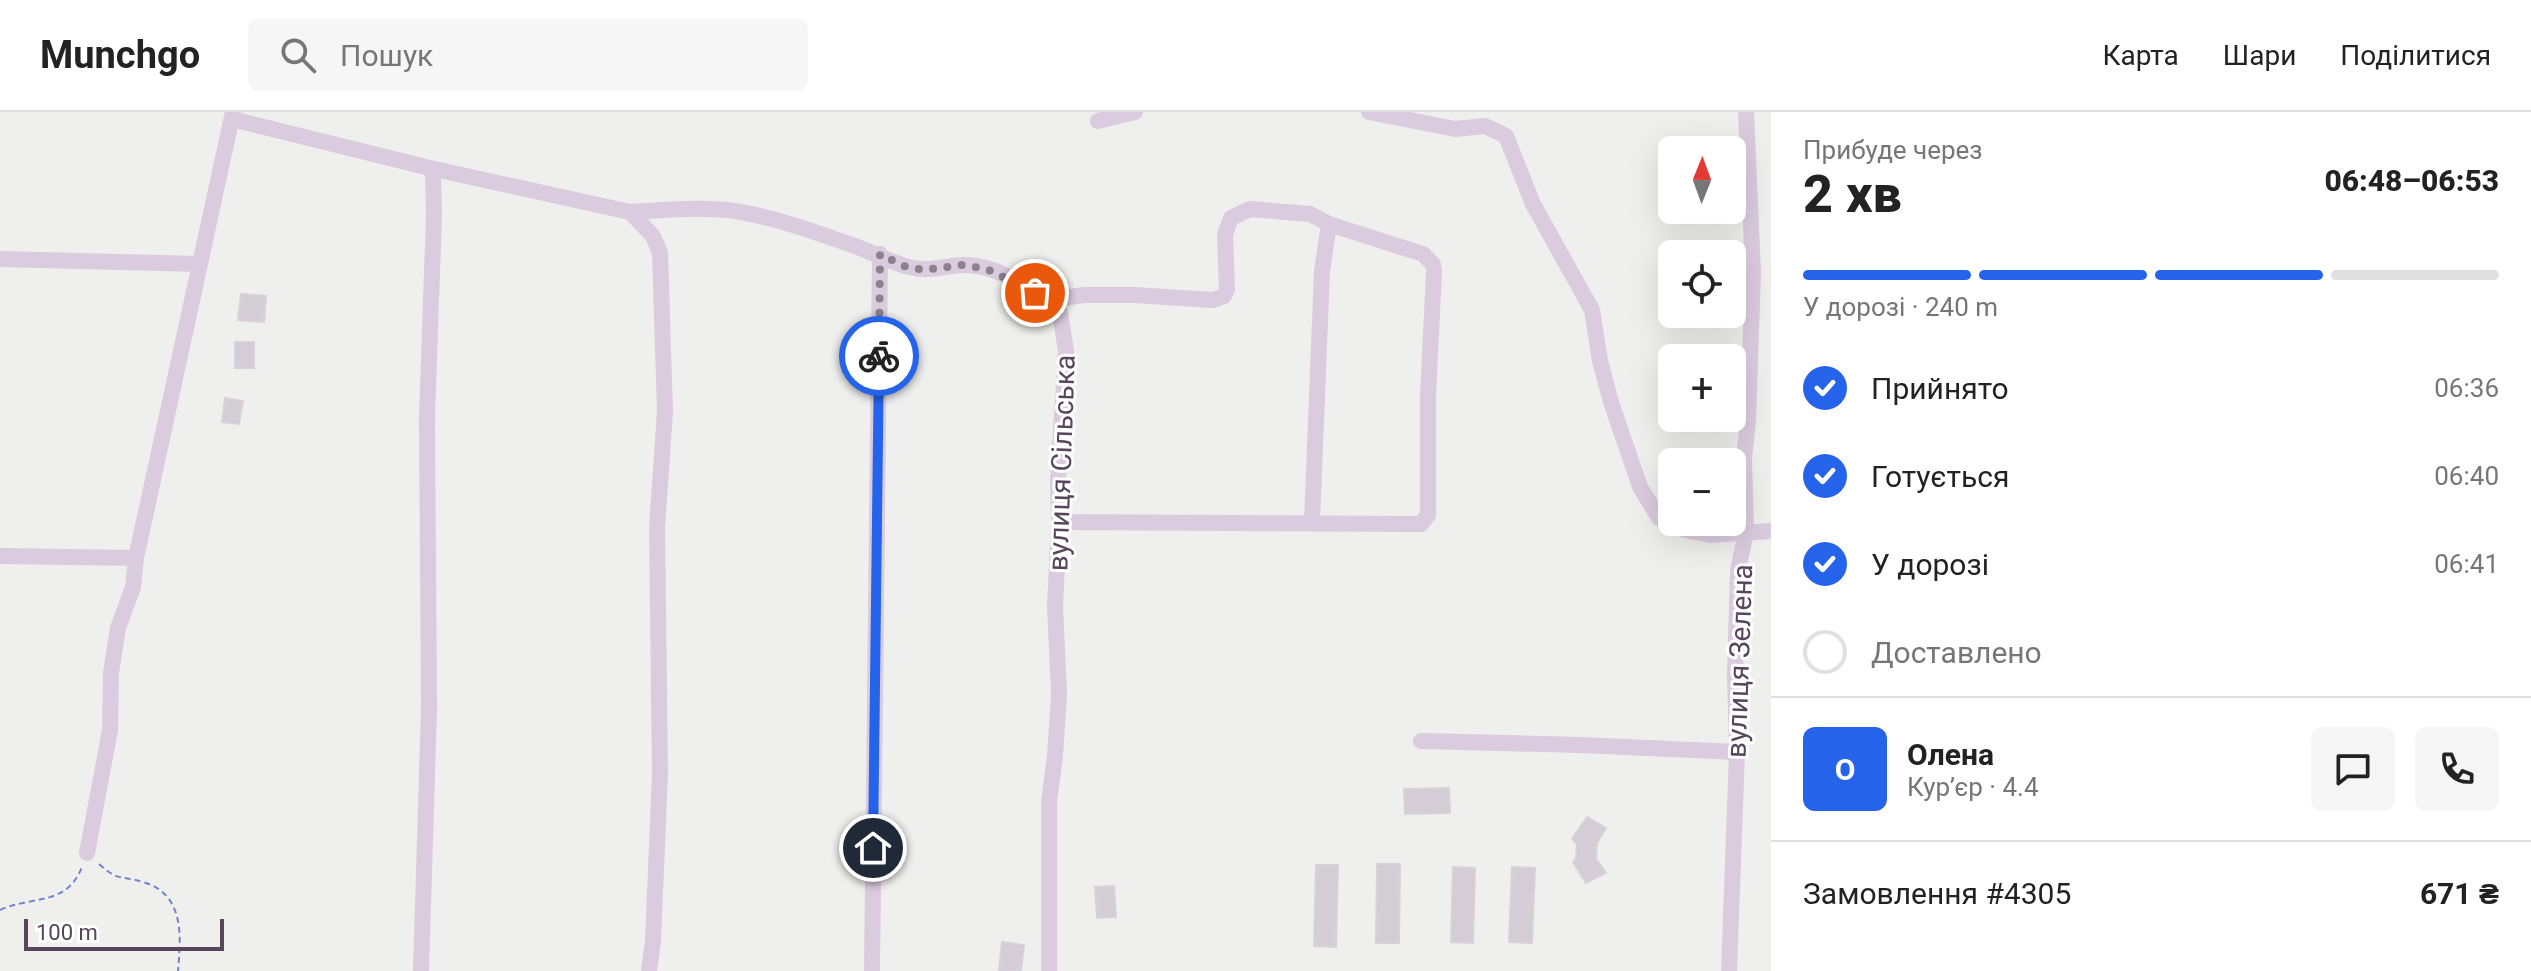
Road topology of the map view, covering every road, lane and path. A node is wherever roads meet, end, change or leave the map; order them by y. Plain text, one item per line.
1 (1135, 112) edge
2 (1369, 112) edge
3 (1746, 112) edge
4 (232, 116) edge
5 (1098, 121) dead end
6 (430, 168) junction
7 (681, 210) junction
8 (630, 212) junction
9 (1329, 224) junction
10 (653, 236) junction
11 (880, 254) junction
12 (0, 259) edge
13 (199, 264) junction
14 (1047, 300) junction
15 (1745, 448) edge
16 (1658, 516) edge
17 (1059, 522) junction
18 (1312, 522) junction
19 (1746, 531) edge
20 (1771, 531) edge
21 (1745, 536) edge
22 (0, 556) edge
23 (136, 558) junction
24 (1421, 741) dead end
25 (1737, 752) junction
26 (87, 853) junction
27 (0, 910) edge
28 (178, 971) edge
29 (421, 971) edge
30 (649, 971) edge
31 (872, 971) edge
32 (1049, 971) edge
33 (1729, 971) edge

1 - 5 street
2 - 16 street
3 - 15 street, вулиця Зелена
4 - 6 street
4 - 13 street
6 - 8 street
6 - 29 street
7 - 8 street
7 - 10 street
7 - 11 street
8 - 10 street
9 - 14 street
9 - 18 street
9 - 18 street
10 - 30 street
11 - 14 street
11 - 31 street
12 - 13 street
13 - 23 street
14 - 17 street, вулиця Сільська
17 - 18 street
17 - 32 street, вулиця Сільська
19 - 20 street
21 - 25 street, вулиця Зелена
22 - 23 street
23 - 26 street
24 - 25 street
25 - 33 street, вулиця Зелена
26 - 27 path
26 - 28 path

